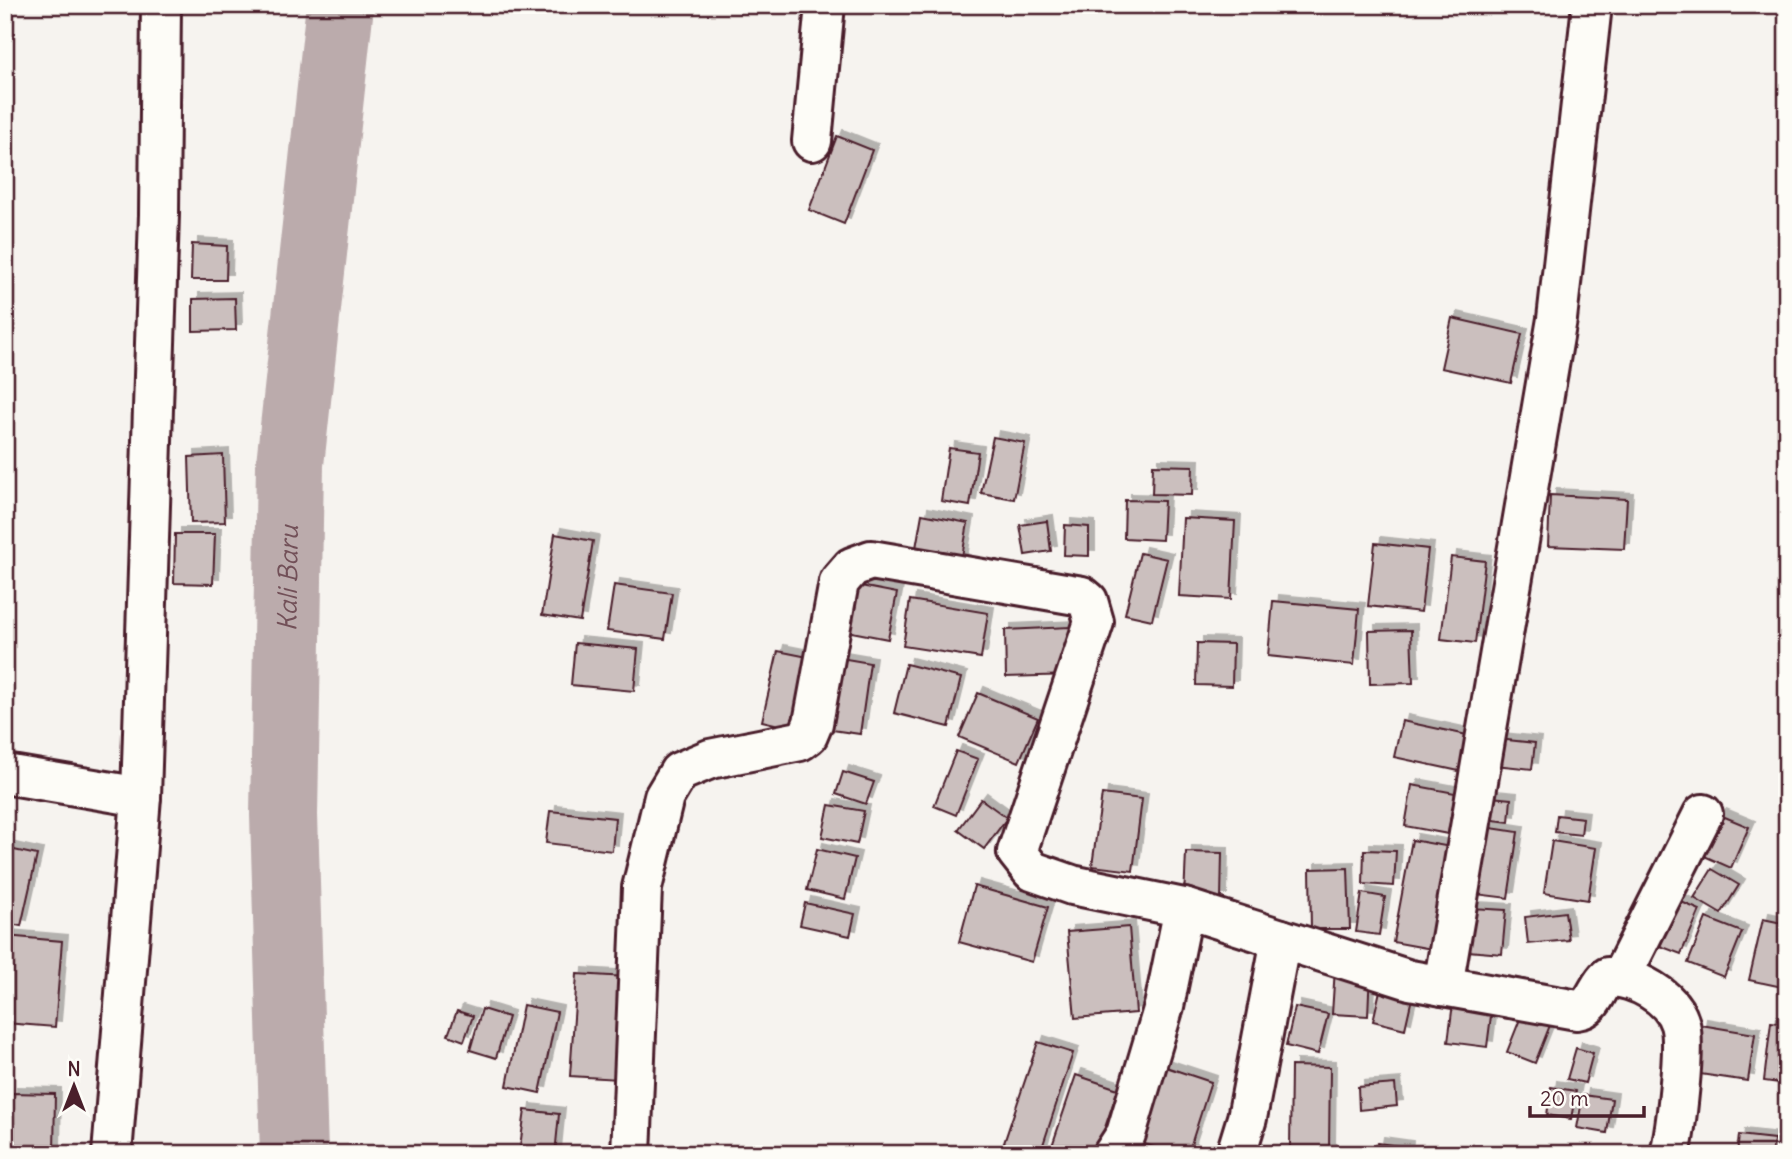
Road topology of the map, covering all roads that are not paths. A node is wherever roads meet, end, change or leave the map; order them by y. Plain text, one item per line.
1 (161, 5) edge
2 (825, 5) edge
3 (1592, 5) edge
4 (812, 141) dead end
5 (5, 774) edge
6 (141, 797) junction
7 (1703, 814) dead end
8 (1184, 908) junction
9 (1281, 939) junction
10 (1621, 977) junction
11 (1443, 986) junction
12 (112, 1154) edge
13 (631, 1154) edge
14 (1113, 1154) edge
15 (1236, 1154) edge
16 (1670, 1154) edge

1 - 6 street
2 - 4 street
3 - 11 street
5 - 6 street
6 - 12 street
7 - 10 street
8 - 9 street
8 - 13 street
8 - 14 street
9 - 11 street
9 - 15 street
10 - 11 street
10 - 16 street

